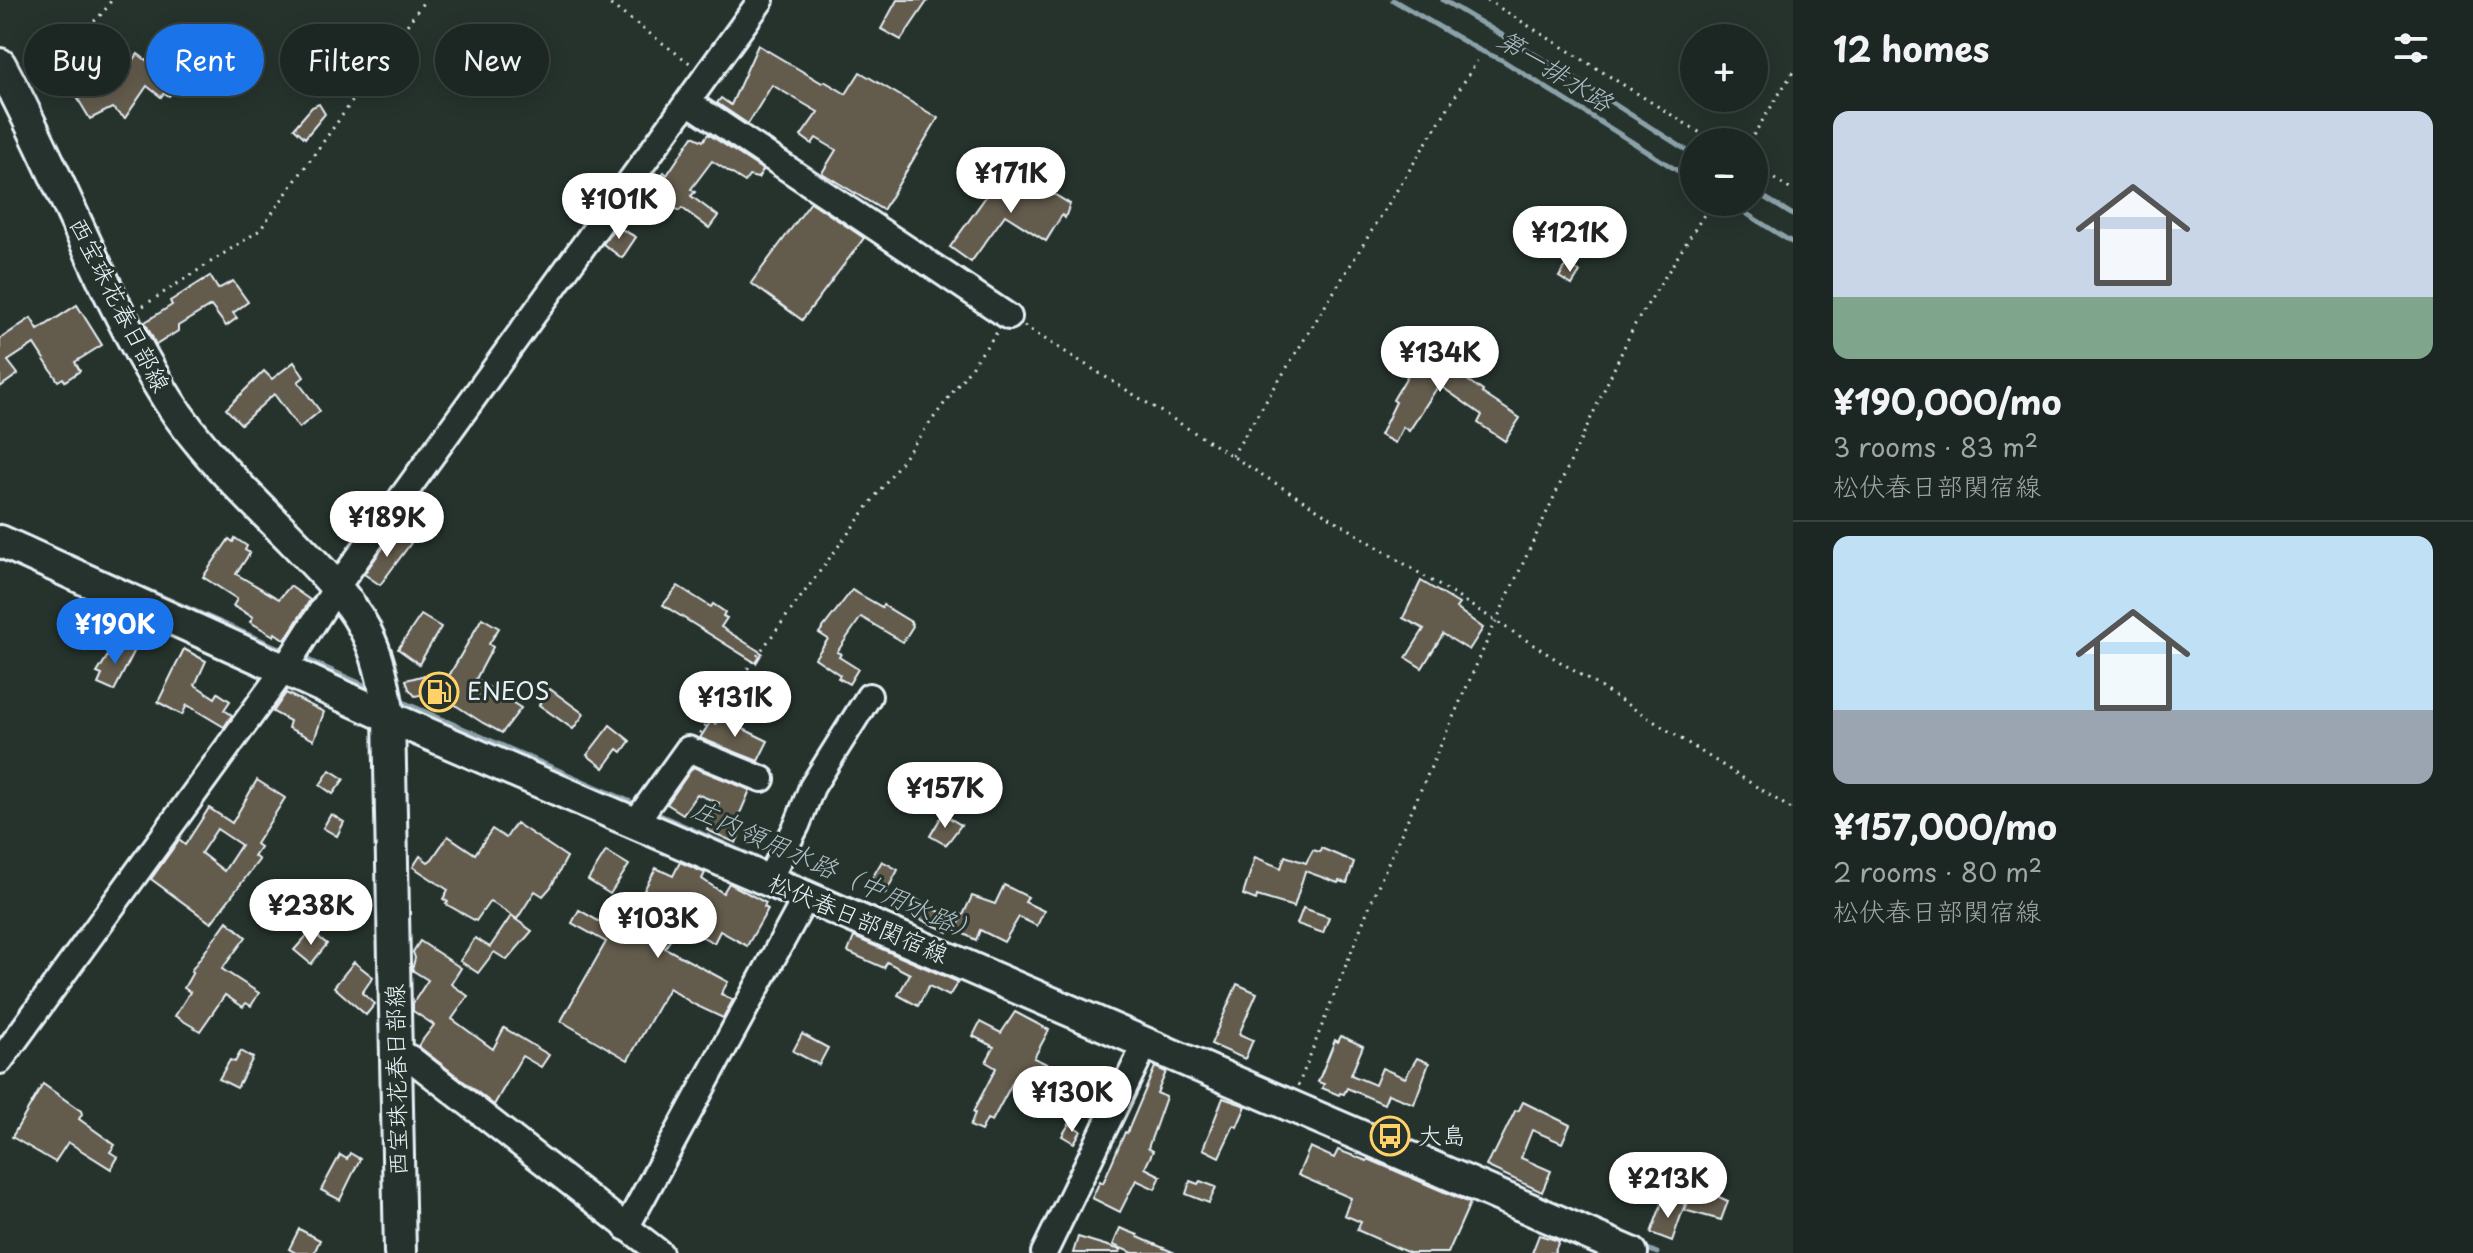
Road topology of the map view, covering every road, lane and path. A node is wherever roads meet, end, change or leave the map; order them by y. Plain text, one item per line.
1 (111, 0) edge
2 (425, 0) edge
3 (604, 0) edge
4 (761, 0) edge
5 (1487, 0) edge
6 (1477, 61) dead end
7 (4, 71) edge
8 (1793, 72) edge
9 (707, 76) junction
10 (688, 102) junction
11 (1693, 128) edge
12 (1758, 128) edge
13 (1768, 175) edge
14 (1793, 191) edge
15 (1703, 216) edge
16 (1009, 317) junction
17 (123, 319) junction
18 (1232, 456) junction
19 (0, 541) edge
20 (336, 588) junction
21 (1496, 621) junction
22 (283, 671) junction
23 (869, 696) dead end
24 (389, 717) junction
25 (688, 749) junction
26 (762, 779) dead end
27 (1793, 810) edge
28 (635, 823) junction
29 (768, 881) junction
30 (806, 897) junction
31 (1146, 1043) junction
32 (397, 1053) junction
33 (0, 1061) edge
34 (1290, 1105) junction
35 (626, 1228) junction
36 (400, 1253) edge
37 (660, 1253) edge
38 (1044, 1253) edge
39 (1632, 1253) edge

1 - 7 path
2 - 17 path
3 - 9 path
4 - 9 street
5 - 11 path
6 - 18 path
7 - 17 main road, 西宝珠花春日部線
8 - 12 path
9 - 10 street
10 - 16 street
10 - 20 street
13 - 14 path
15 - 21 path
16 - 18 path
16 - 25 path
17 - 20 main road, 西宝珠花春日部線
18 - 21 path
19 - 22 main road, 松伏春日部関宿線
20 - 22 street
20 - 24 main road, 西宝珠花春日部線
21 - 27 path
21 - 34 path
22 - 24 main road, 松伏春日部関宿線
22 - 33 street
23 - 29 street
24 - 28 main road, 松伏春日部関宿線
24 - 32 main road, 西宝珠花春日部線
25 - 26 street
25 - 28 street
28 - 29 main road, 松伏春日部関宿線
29 - 30 main road, 松伏春日部関宿線
30 - 31 main road, 松伏春日部関宿線
30 - 35 street
31 - 34 main road, 松伏春日部関宿線
31 - 38 street
32 - 35 street
32 - 36 main road, 西宝珠花春日部線
34 - 39 main road, 松伏春日部関宿線
35 - 37 street

